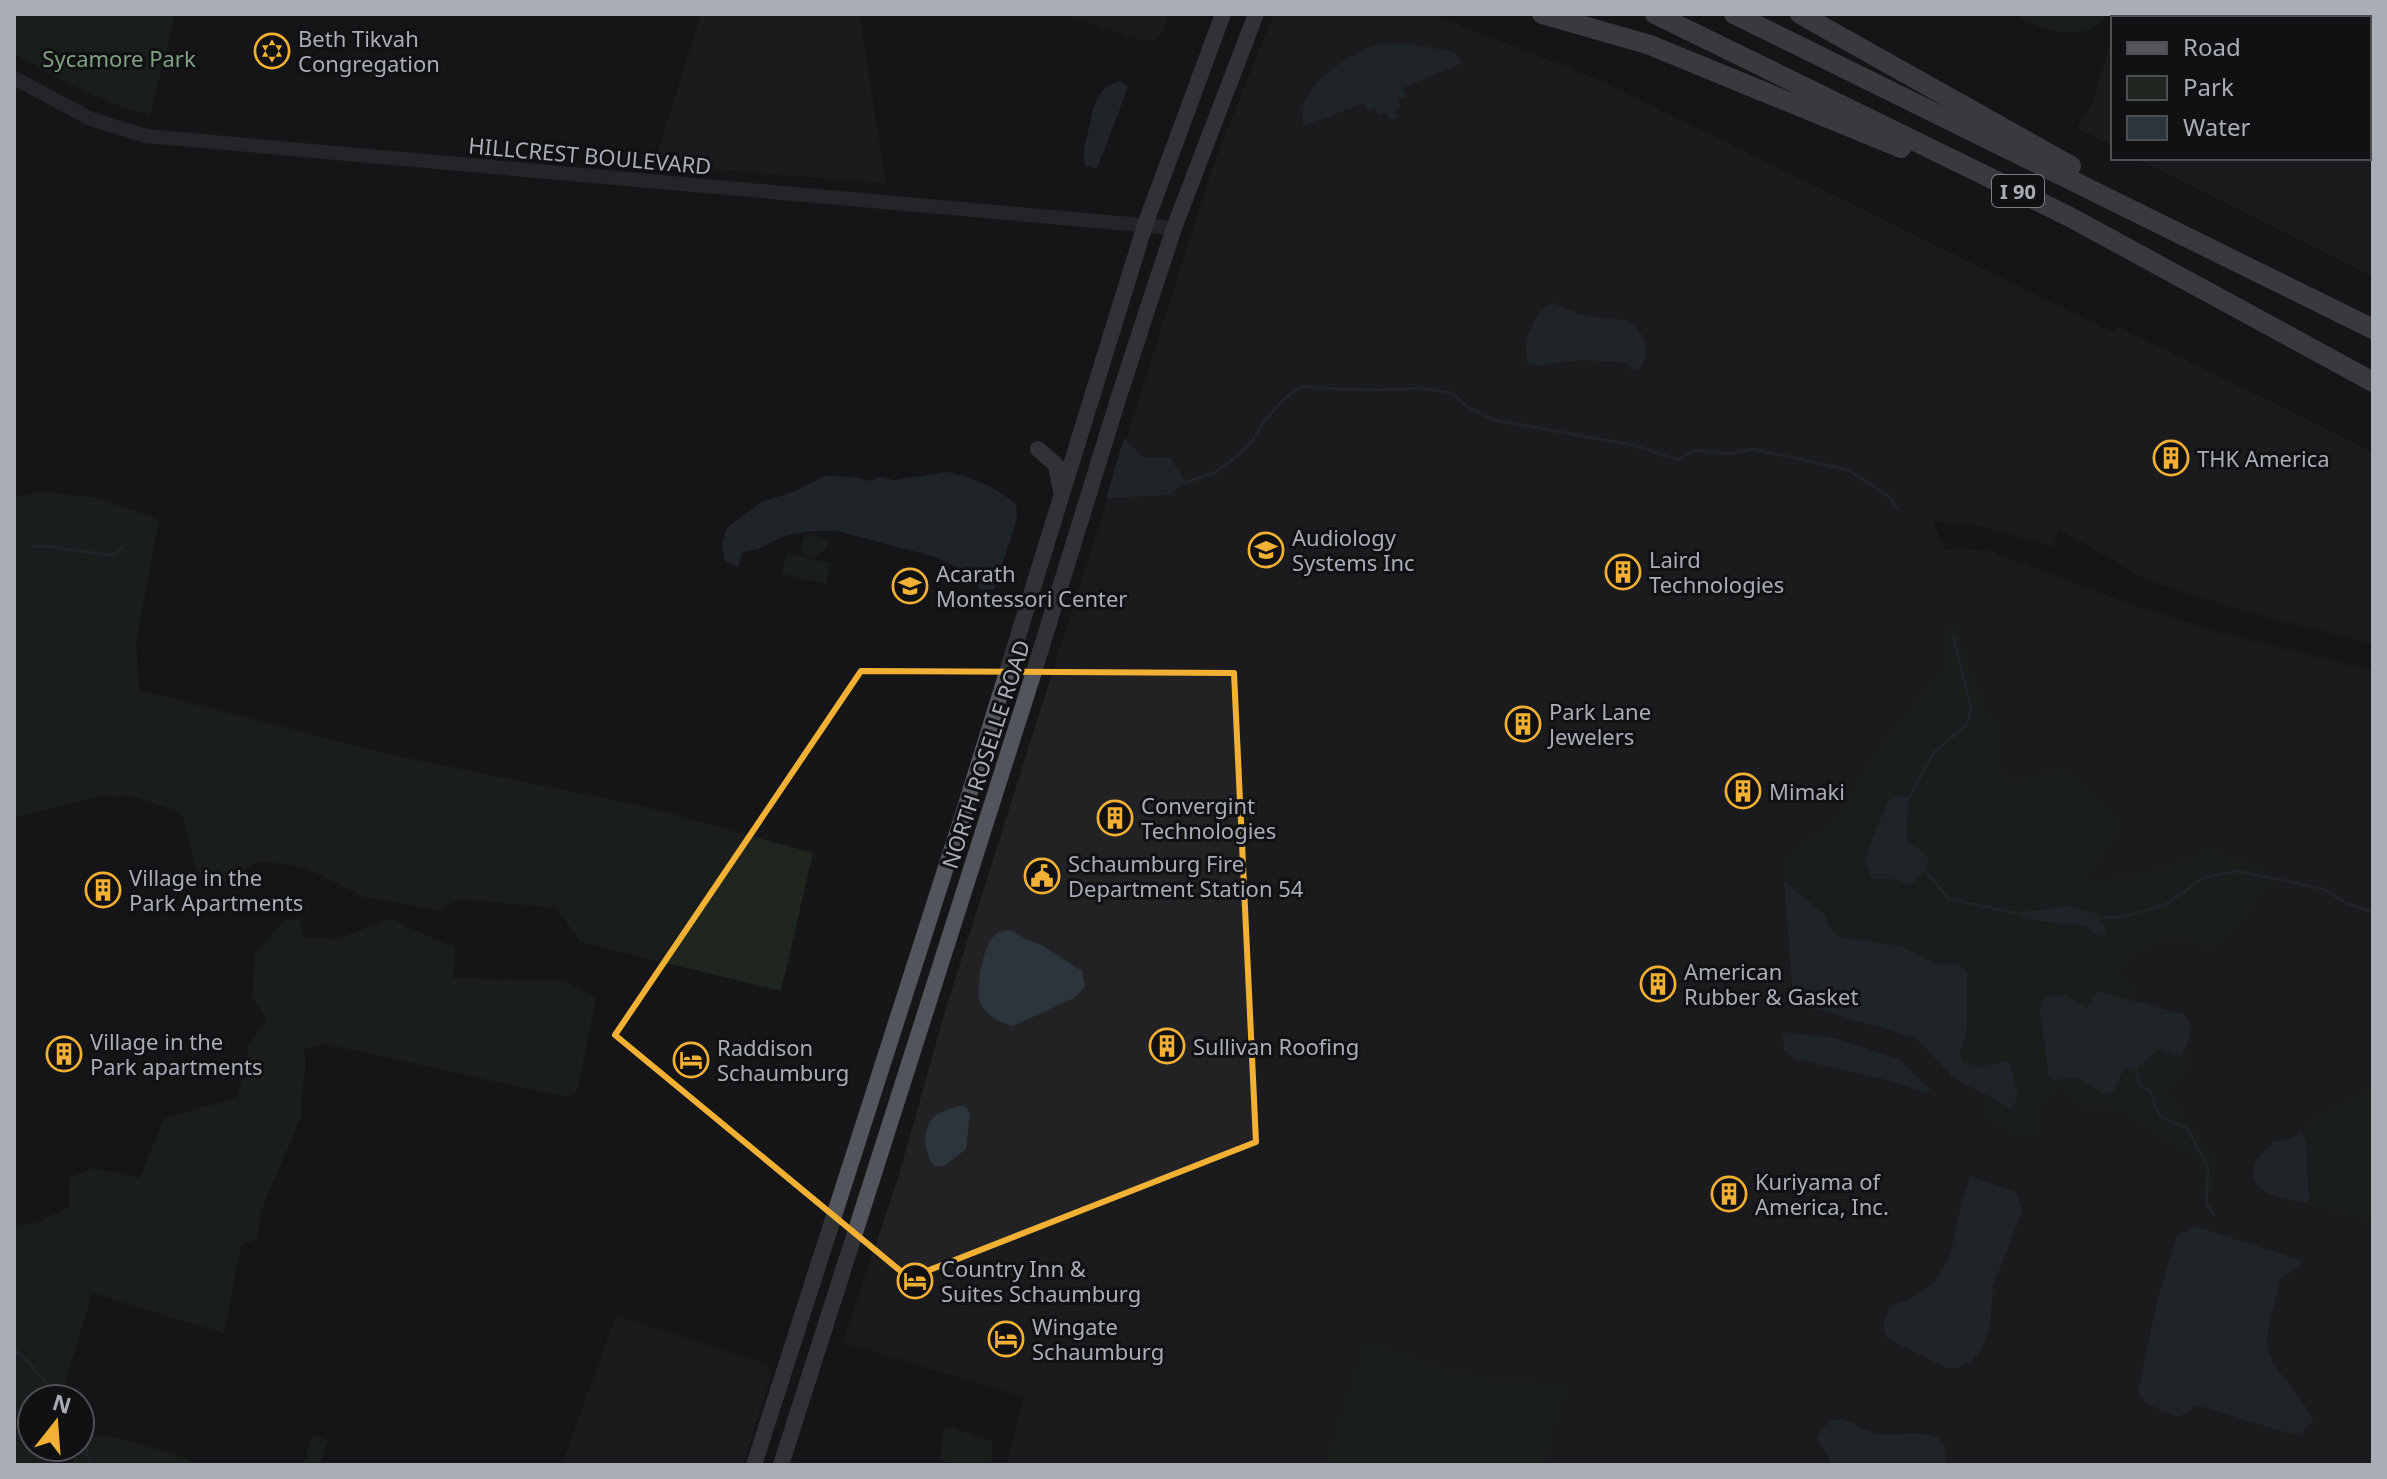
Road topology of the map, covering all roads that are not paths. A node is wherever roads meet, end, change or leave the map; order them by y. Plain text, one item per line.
1 (1223, 14) edge
2 (1256, 14) edge
3 (1542, 14) edge
4 (1655, 14) edge
5 (1734, 14) edge
6 (1800, 14) edge
7 (14, 78) edge
8 (2070, 217) junction
9 (1145, 225) junction
10 (1174, 228) junction
11 (2276, 282) junction
12 (2373, 329) edge
13 (2373, 382) edge
14 (1078, 442) junction
15 (1062, 493) junction
16 (754, 1465) edge
17 (781, 1465) edge

1 - 9 main road, NORTH ROSELLE ROAD
2 - 10 main road, NORTH ROSELLE ROAD
3 - 8 highway
4 - 8 highway, I 90
5 - 11 highway, I 90
6 - 11 highway
7 - 9 street, HILLCREST BOULEVARD
8 - 13 highway, I 90
9 - 10 street, HILLCREST BOULEVARD
9 - 14 main road, NORTH ROSELLE ROAD
10 - 17 main road, NORTH ROSELLE ROAD
11 - 12 highway, I 90
14 - 15 main road, NORTH ROSELLE ROAD
14 - 15 main road
15 - 16 main road, NORTH ROSELLE ROAD

